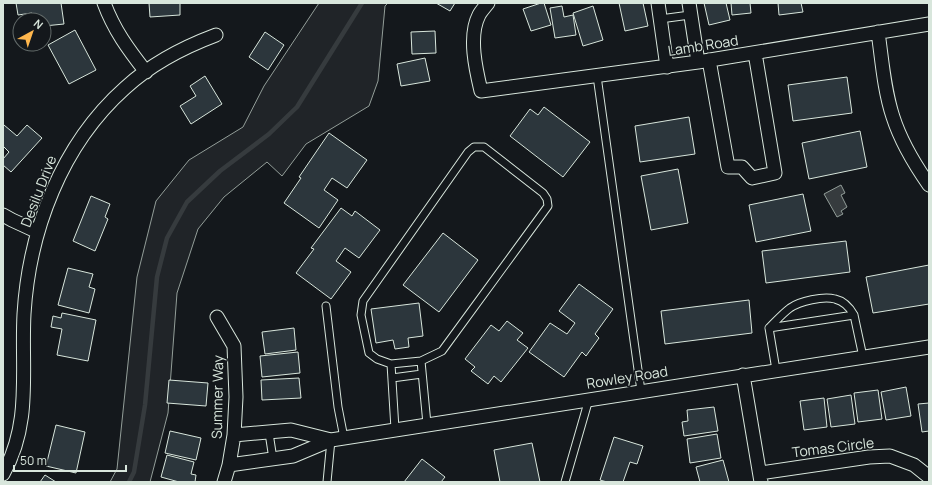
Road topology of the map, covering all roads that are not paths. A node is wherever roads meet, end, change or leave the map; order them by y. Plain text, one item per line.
1 (104, 3) edge
2 (488, 3) edge
3 (658, 3) edge
4 (690, 9) edge
5 (660, 19) junction
6 (929, 24) edge
7 (878, 32) junction
8 (216, 35) dead end
9 (755, 53) junction
10 (704, 61) junction
11 (667, 67) junction
12 (146, 72) junction
13 (597, 76) junction
14 (929, 185) edge
15 (3, 215) edge
16 (38, 232) junction
17 (326, 306) dead end
18 (854, 315) junction
19 (216, 317) dead end
20 (769, 328) junction
21 (929, 347) edge
22 (863, 357) junction
23 (421, 361) junction
24 (391, 364) junction
25 (776, 370) junction
26 (422, 374) junction
27 (743, 375) junction
28 (392, 378) junction
29 (641, 391) junction
30 (589, 399) junction
31 (428, 424) junction
32 (395, 429) junction
33 (269, 432) junction
34 (234, 435) junction
35 (337, 439) junction
36 (273, 459) junction
37 (229, 465) junction
38 (3, 474) edge
39 (760, 477) edge
40 (929, 477) edge
41 (224, 482) edge
42 (327, 482) edge
43 (565, 482) edge

1 - 12 street
2 - 13 street, Lamb Road
3 - 5 street
4 - 5 lane
4 - 10 street
5 - 11 street
6 - 7 street, Lamb Road
7 - 9 street, Lamb Road
7 - 14 street
8 - 12 street, Desilu Drive
9 - 10 street, Lamb Road
9 - 10 street
10 - 11 street, Lamb Road
11 - 13 street, Lamb Road
12 - 16 street, Desilu Drive
13 - 29 lane
15 - 16 street
16 - 38 street, Desilu Drive
17 - 35 lane
18 - 20 lane
18 - 20 lane
18 - 22 lane
19 - 34 street, Summer Way
20 - 25 lane
21 - 22 street, Rowley Road
22 - 25 street, Rowley Road
23 - 24 lane
23 - 24 lane
23 - 26 lane
24 - 28 lane
25 - 27 street, Rowley Road
26 - 28 lane
26 - 31 lane
27 - 29 street, Rowley Road
27 - 39 street, Tomas Circle
28 - 32 lane
29 - 30 street, Rowley Road
30 - 31 street, Rowley Road
30 - 43 lane
31 - 32 street, Rowley Road
32 - 35 street, Rowley Road
33 - 34 street, Rowley Road
33 - 35 street, Rowley Road
33 - 36 lane
34 - 37 street, Summer Way
35 - 36 street, Rowley Road
35 - 42 lane
36 - 37 street, Rowley Road
37 - 41 street, Summer Way
39 - 40 street, Tomas Circle

